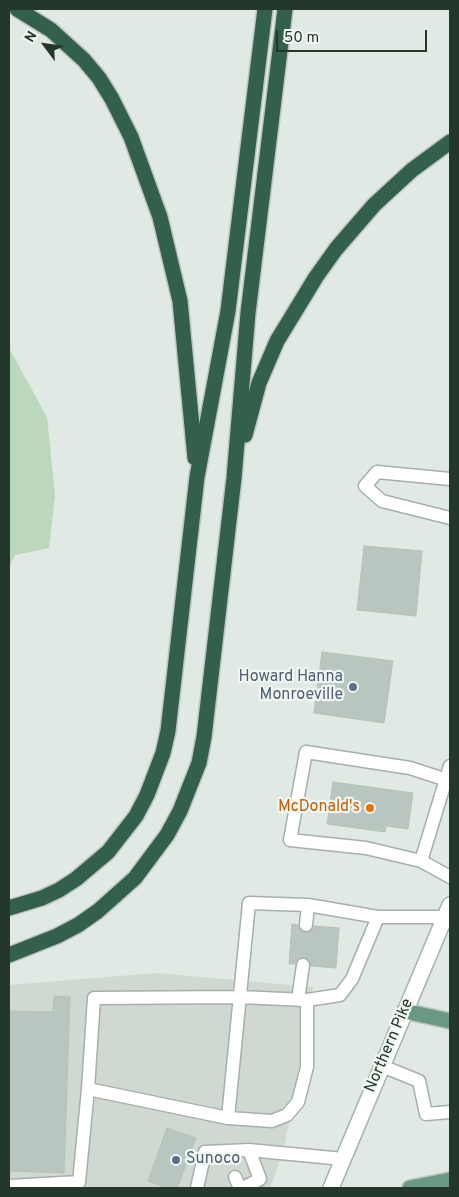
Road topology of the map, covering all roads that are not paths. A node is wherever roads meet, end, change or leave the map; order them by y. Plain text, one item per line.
1 (17, 9) edge
2 (265, 9) edge
3 (285, 9) edge
4 (450, 142) edge
5 (197, 477) junction
6 (234, 478) junction
7 (450, 479) edge
8 (450, 518) edge
9 (450, 766) edge
10 (448, 780) edge
11 (421, 861) junction
12 (450, 877) edge
13 (308, 905) junction
14 (9, 908) edge
15 (448, 911) edge
16 (378, 917) junction
17 (306, 925) dead end
18 (9, 955) edge
19 (303, 965) dead end
20 (239, 996) junction
21 (303, 1000) junction
22 (404, 1011) junction
23 (450, 1021) edge
24 (382, 1066) junction
25 (88, 1089) junction
26 (450, 1112) edge
27 (228, 1118) junction
28 (249, 1150) junction
29 (342, 1159) junction
30 (450, 1180) edge
31 (240, 1184) edge
32 (9, 1186) edge
33 (197, 1188) edge
34 (331, 1188) edge
35 (410, 1188) edge

1 - 5 highway
2 - 5 highway
3 - 6 highway
4 - 6 highway
5 - 14 highway
6 - 18 highway
7 - 8 lane
9 - 10 lane
10 - 11 lane
10 - 11 lane
11 - 12 lane
13 - 16 lane
13 - 17 lane
13 - 20 lane
15 - 16 lane
15 - 22 main road, Northern Pike
16 - 21 lane
19 - 21 lane
20 - 21 lane
20 - 25 lane
20 - 27 lane
21 - 27 lane
22 - 23 main road
22 - 24 main road, Northern Pike
24 - 26 lane
24 - 29 main road, Northern Pike
25 - 27 lane
25 - 32 lane
28 - 29 lane
28 - 31 lane
28 - 33 lane
29 - 34 main road, Northern Pike
30 - 35 main road

